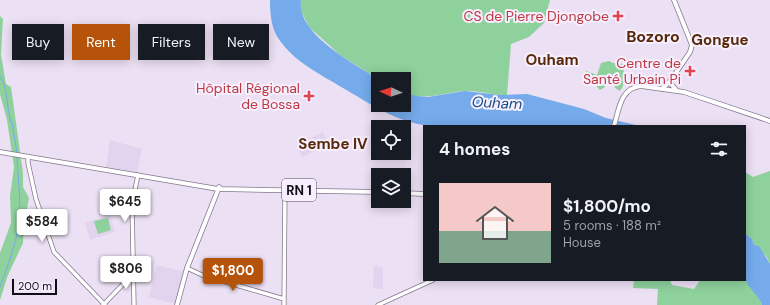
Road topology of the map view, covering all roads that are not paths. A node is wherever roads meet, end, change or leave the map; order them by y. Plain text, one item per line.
1 (674, 0) edge
2 (671, 80) junction
3 (662, 89) junction
4 (678, 91) junction
5 (770, 121) edge
6 (614, 125) edge
7 (0, 152) edge
8 (28, 157) junction
9 (138, 175) junction
10 (219, 189) junction
11 (285, 190) junction
12 (371, 192) edge
13 (411, 193) edge
14 (423, 194) edge
15 (187, 268) junction
16 (133, 274) junction
17 (431, 281) edge
18 (284, 299) junction
19 (104, 305) edge
20 (134, 305) edge
21 (177, 305) edge
22 (284, 305) edge
23 (378, 305) edge

1 - 2 main road
2 - 3 main road
2 - 4 main road
3 - 4 main road
3 - 6 main road
4 - 5 main road
7 - 8 main road, RN 1
8 - 9 main road, RN 1
8 - 19 street
9 - 10 main road, RN 1
9 - 16 street
10 - 11 main road, RN 1
10 - 15 main road
11 - 12 main road, RN 1
11 - 18 street
13 - 14 main road
15 - 18 street
15 - 21 main road
16 - 19 street
16 - 20 street
17 - 23 street
18 - 22 street

